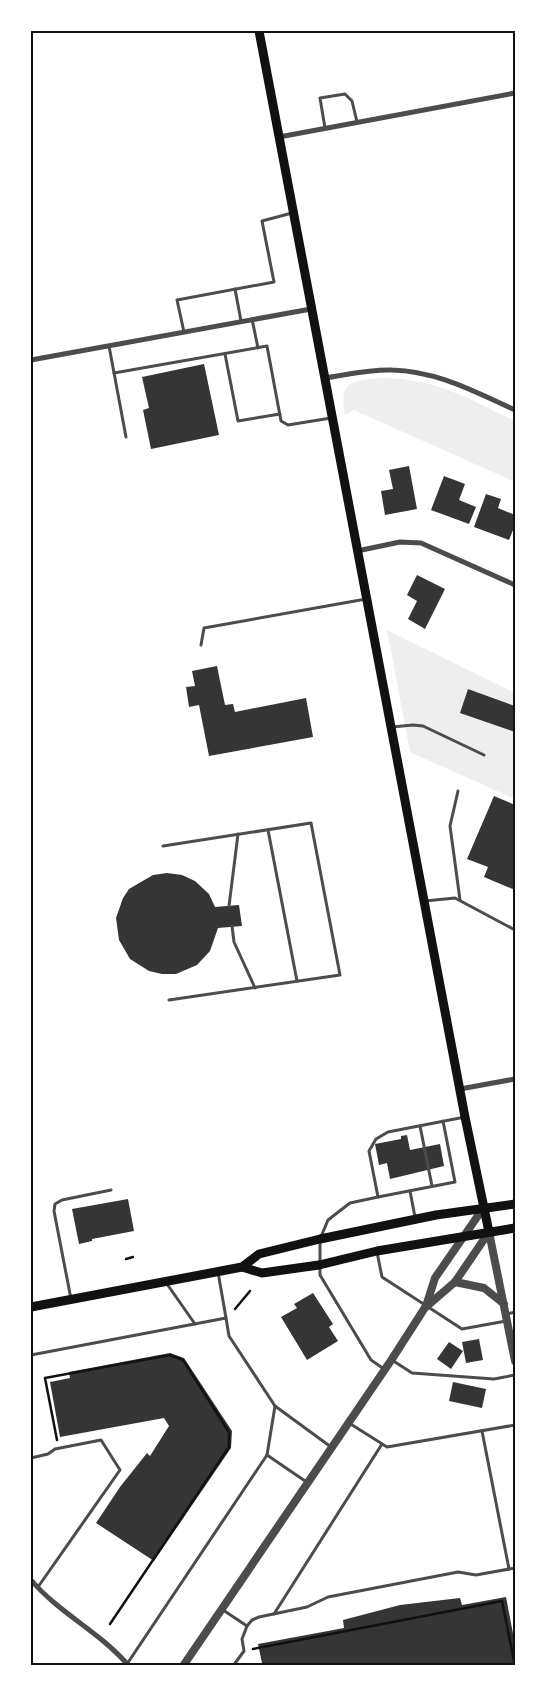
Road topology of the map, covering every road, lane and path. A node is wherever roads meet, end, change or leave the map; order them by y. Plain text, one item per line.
1 (259, 31) edge
2 (515, 93) edge
3 (357, 122) junction
4 (326, 128) junction
5 (279, 137) junction
6 (293, 213) junction
7 (235, 289) junction
8 (311, 309) junction
9 (252, 319) junction
10 (241, 321) junction
11 (184, 332) junction
12 (109, 346) junction
13 (258, 348) junction
14 (225, 354) junction
15 (31, 360) edge
16 (114, 373) junction
17 (324, 378) junction
18 (515, 410) edge
19 (280, 414) junction
20 (332, 418) junction
21 (126, 437) dead end
22 (357, 551) junction
23 (515, 586) edge
24 (366, 598) junction
25 (201, 645) dead end
26 (391, 727) junction
27 (484, 756) dead end
28 (458, 791) dead end
29 (268, 830) junction
30 (238, 834) junction
31 (163, 846) dead end
32 (460, 900) junction
33 (425, 901) junction
34 (229, 906) dead end
35 (232, 926) dead end
36 (515, 930) edge
37 (297, 981) junction
38 (255, 988) junction
39 (168, 1000) dead end
40 (515, 1079) edge
41 (460, 1090) junction
42 (465, 1117) junction
43 (443, 1121) junction
44 (420, 1126) junction
45 (432, 1186) junction
46 (111, 1190) dead end
47 (410, 1191) junction
48 (378, 1197) junction
49 (515, 1204) edge
50 (484, 1207) junction
51 (415, 1219) junction
52 (515, 1228) edge
53 (489, 1232) junction
54 (464, 1236) junction
55 (320, 1239) junction
56 (377, 1251) junction
57 (133, 1257) dead end
58 (126, 1259) dead end
59 (319, 1266) junction
60 (242, 1267) junction
61 (217, 1271) junction
62 (165, 1281) junction
63 (455, 1282) junction
64 (250, 1291) dead end
65 (71, 1300) junction
66 (504, 1304) junction
67 (426, 1306) junction
68 (31, 1308) edge
69 (515, 1312) edge
70 (507, 1317) junction
71 (226, 1318) junction
72 (195, 1324) junction
73 (31, 1355) edge
74 (392, 1359) junction
75 (515, 1361) edge
76 (385, 1370) junction
77 (515, 1375) edge
78 (275, 1406) junction
79 (349, 1423) junction
80 (515, 1425) edge
81 (482, 1431) junction
82 (382, 1444) junction
83 (332, 1447) junction
84 (59, 1449) junction
85 (267, 1455) junction
86 (31, 1458) edge
87 (308, 1483) junction
88 (515, 1568) edge
89 (508, 1569) junction
90 (31, 1580) edge
91 (38, 1588) junction
92 (222, 1609) junction
93 (274, 1614) junction
94 (110, 1624) dead end
95 (247, 1626) junction
96 (254, 1649) dead end
97 (128, 1665) edge
98 (183, 1666) edge
99 (233, 1666) edge
100 (514, 1666) edge

1 - 5 main road
2 - 3 street
3 - 4 street
3 - 4 lane
4 - 5 street
5 - 6 main road
6 - 7 lane
6 - 8 main road
7 - 10 lane
7 - 11 lane
8 - 9 street
8 - 17 main road
9 - 10 street
9 - 13 lane
10 - 11 street
11 - 12 street
12 - 15 street
12 - 16 lane
13 - 14 lane
13 - 19 lane
14 - 16 lane
14 - 19 lane
16 - 21 lane
17 - 18 street
17 - 20 main road
19 - 20 lane
20 - 22 main road
22 - 23 street
22 - 24 main road
24 - 25 lane
24 - 26 main road
26 - 27 lane
26 - 33 main road
28 - 32 lane
29 - 30 lane
29 - 37 lane
29 - 37 lane
30 - 31 lane
30 - 34 lane
32 - 33 lane
32 - 36 lane
33 - 41 main road
35 - 38 lane
37 - 38 lane
38 - 39 lane
40 - 41 street
41 - 42 main road
42 - 43 lane
42 - 50 main road
43 - 44 lane
43 - 45 lane
44 - 45 lane
44 - 48 lane
45 - 47 lane
46 - 65 lane
47 - 48 lane
47 - 51 lane
48 - 55 lane
49 - 50 main road
50 - 51 main road
50 - 53 main road
50 - 54 street
51 - 55 main road
52 - 53 main road
53 - 54 main road
53 - 63 street
53 - 66 street
54 - 56 main road
54 - 67 street
55 - 59 lane
55 - 60 main road
56 - 59 main road
56 - 67 lane
57 - 58 path
59 - 60 main road
59 - 76 lane
60 - 61 main road
61 - 62 main road
61 - 71 lane
62 - 65 main road
62 - 72 lane
63 - 66 street
63 - 67 street
64 - 71 path
65 - 68 main road
66 - 70 street
67 - 70 lane
67 - 74 street
69 - 70 lane
70 - 75 street
71 - 72 lane
71 - 78 lane
72 - 73 lane
74 - 76 street
74 - 77 lane
76 - 79 street
78 - 83 lane
78 - 85 lane
79 - 82 lane
79 - 83 street
80 - 81 lane
81 - 82 lane
81 - 89 lane
82 - 93 lane
83 - 87 street
84 - 86 lane
84 - 91 lane
84 - 94 path
85 - 87 lane
85 - 97 lane
87 - 92 street
88 - 89 lane
89 - 93 lane
90 - 91 street
91 - 97 street
92 - 95 lane
92 - 98 street
93 - 95 lane
95 - 99 lane
96 - 100 path

